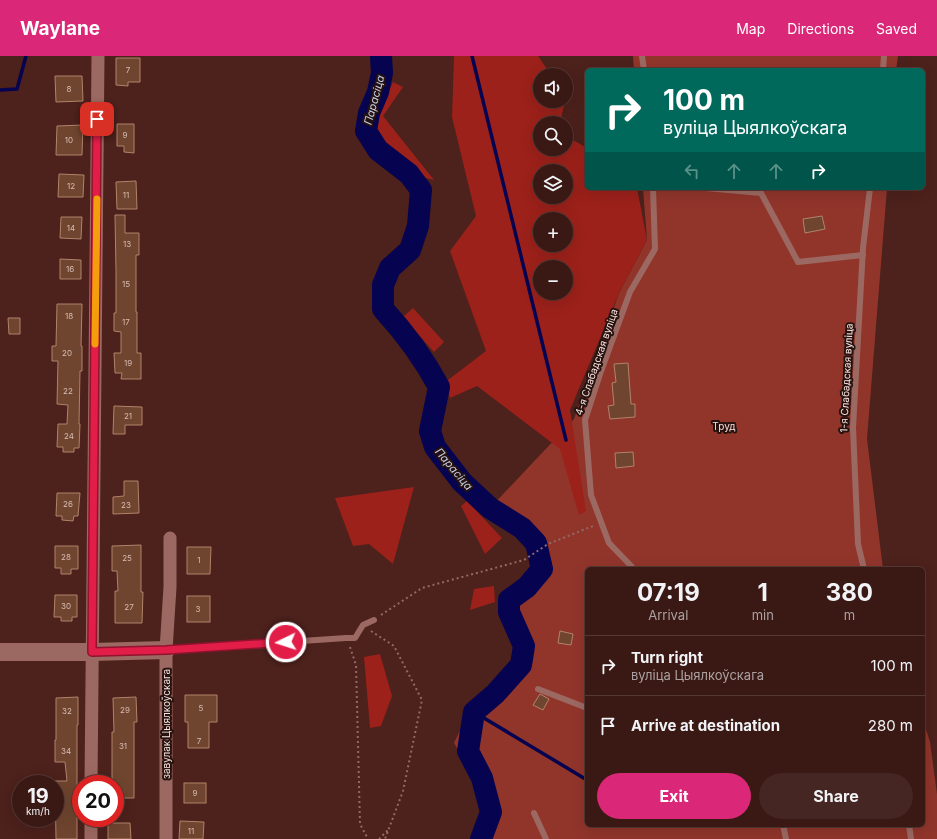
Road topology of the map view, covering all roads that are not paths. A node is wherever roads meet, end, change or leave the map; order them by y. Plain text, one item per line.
1 (98, 56) edge
2 (642, 56) edge
3 (884, 56) edge
4 (644, 68) edge
5 (883, 68) edge
6 (653, 190) edge
7 (728, 190) edge
8 (870, 190) edge
9 (863, 255) junction
10 (170, 538) dead end
11 (632, 567) edge
12 (864, 567) edge
13 (374, 620) road end
14 (166, 650) junction
15 (0, 652) edge
16 (92, 652) junction
17 (538, 689) dead end
18 (585, 707) edge
19 (91, 775) edge
20 (534, 813) dead end
21 (91, 827) edge
22 (783, 827) edge
23 (909, 827) edge
24 (91, 839) edge
25 (166, 839) edge
26 (546, 839) edge
27 (786, 839) edge
28 (911, 839) edge

1 - 16 street
2 - 4 lane
3 - 5 lane
6 - 11 lane, 4-я Слабадская вуліца
7 - 9 lane
8 - 9 lane, 1-я Слабадская вуліца
9 - 12 lane, 1-я Слабадская вуліца
10 - 14 street, завулак Цыялкоўскага
13 - 14 lane
14 - 16 street
14 - 25 street, завулак Цыялкоўскага
15 - 16 street
16 - 19 street
17 - 18 lane
20 - 26 lane
21 - 24 street
22 - 27 lane
23 - 28 lane

